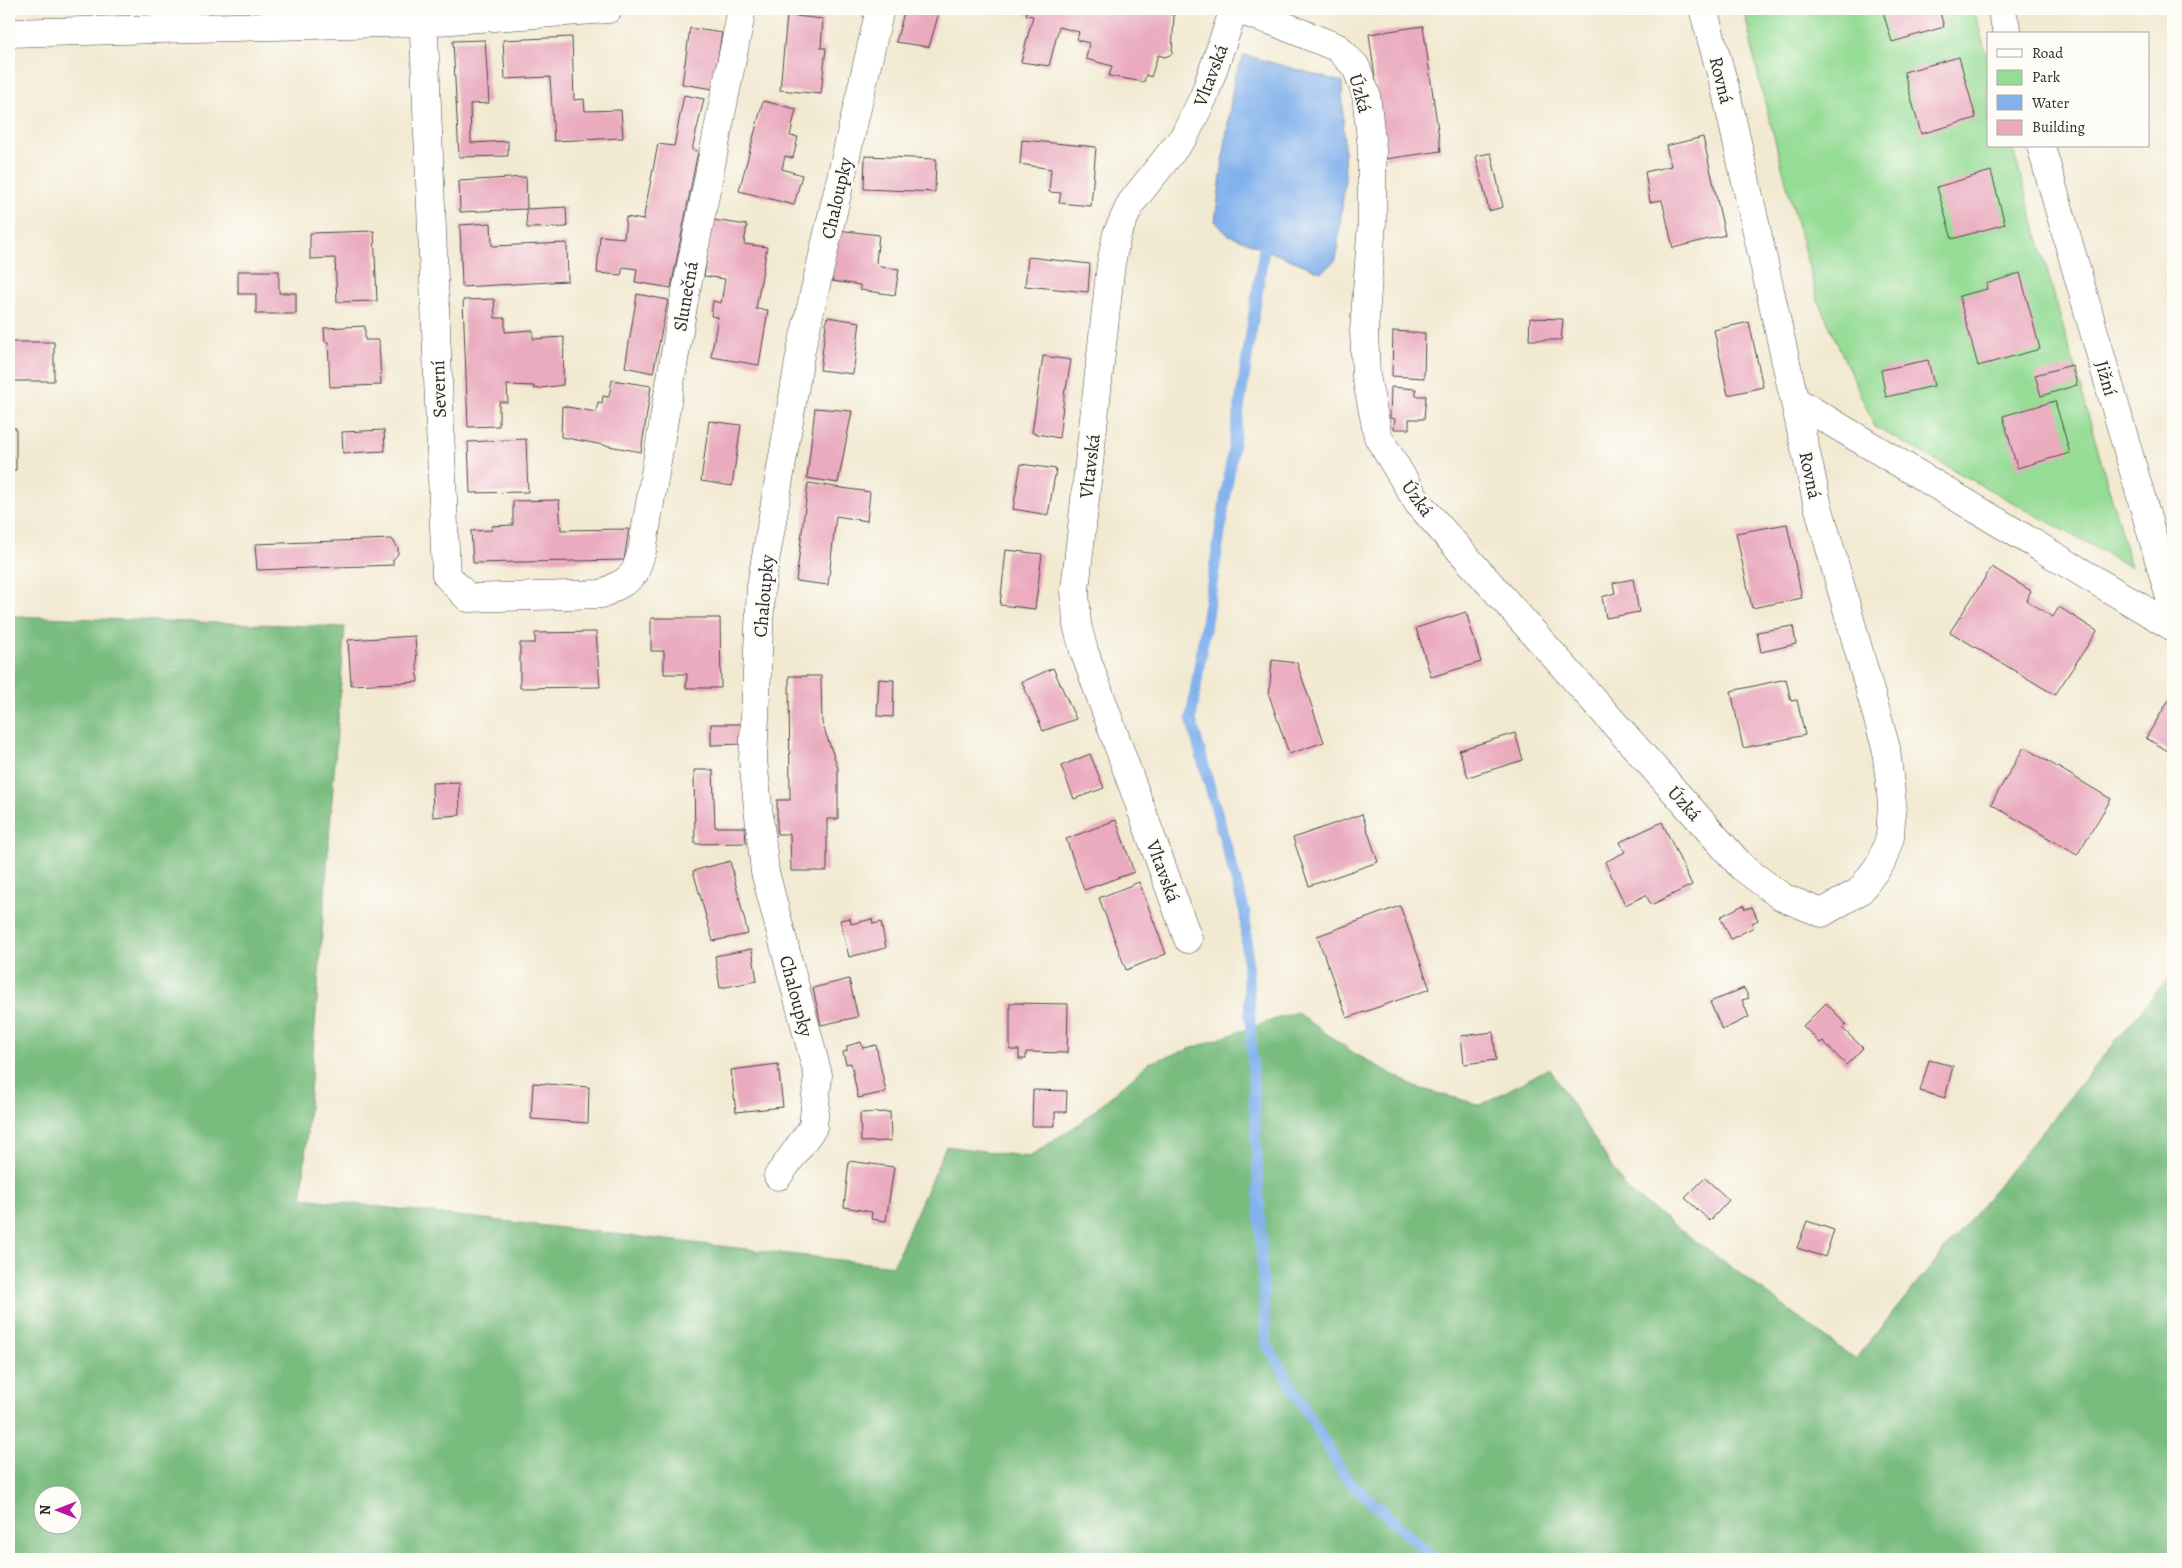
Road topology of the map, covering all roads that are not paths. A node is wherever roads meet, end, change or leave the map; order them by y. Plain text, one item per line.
1 (608, 9) edge
2 (742, 9) edge
3 (880, 9) edge
4 (1232, 9) edge
5 (1703, 9) edge
6 (2001, 9) edge
7 (423, 15) edge
8 (2007, 32) edge
9 (9, 33) edge
10 (2042, 148) edge
11 (1796, 401) junction
12 (626, 581) joint
13 (2173, 609) edge
14 (2173, 627) edge
15 (1822, 913) joint
16 (1188, 939) dead end
17 (778, 1176) dead end

1 - 7 street
2 - 12 street, Slunečná
3 - 17 street, Chaloupky
4 - 15 street, Úzká
4 - 16 street, Vltavská
5 - 11 street, Rovná
6 - 8 street
7 - 9 street
7 - 12 street, Severní
10 - 13 street, Jižní
11 - 14 street
11 - 15 street, Rovná

